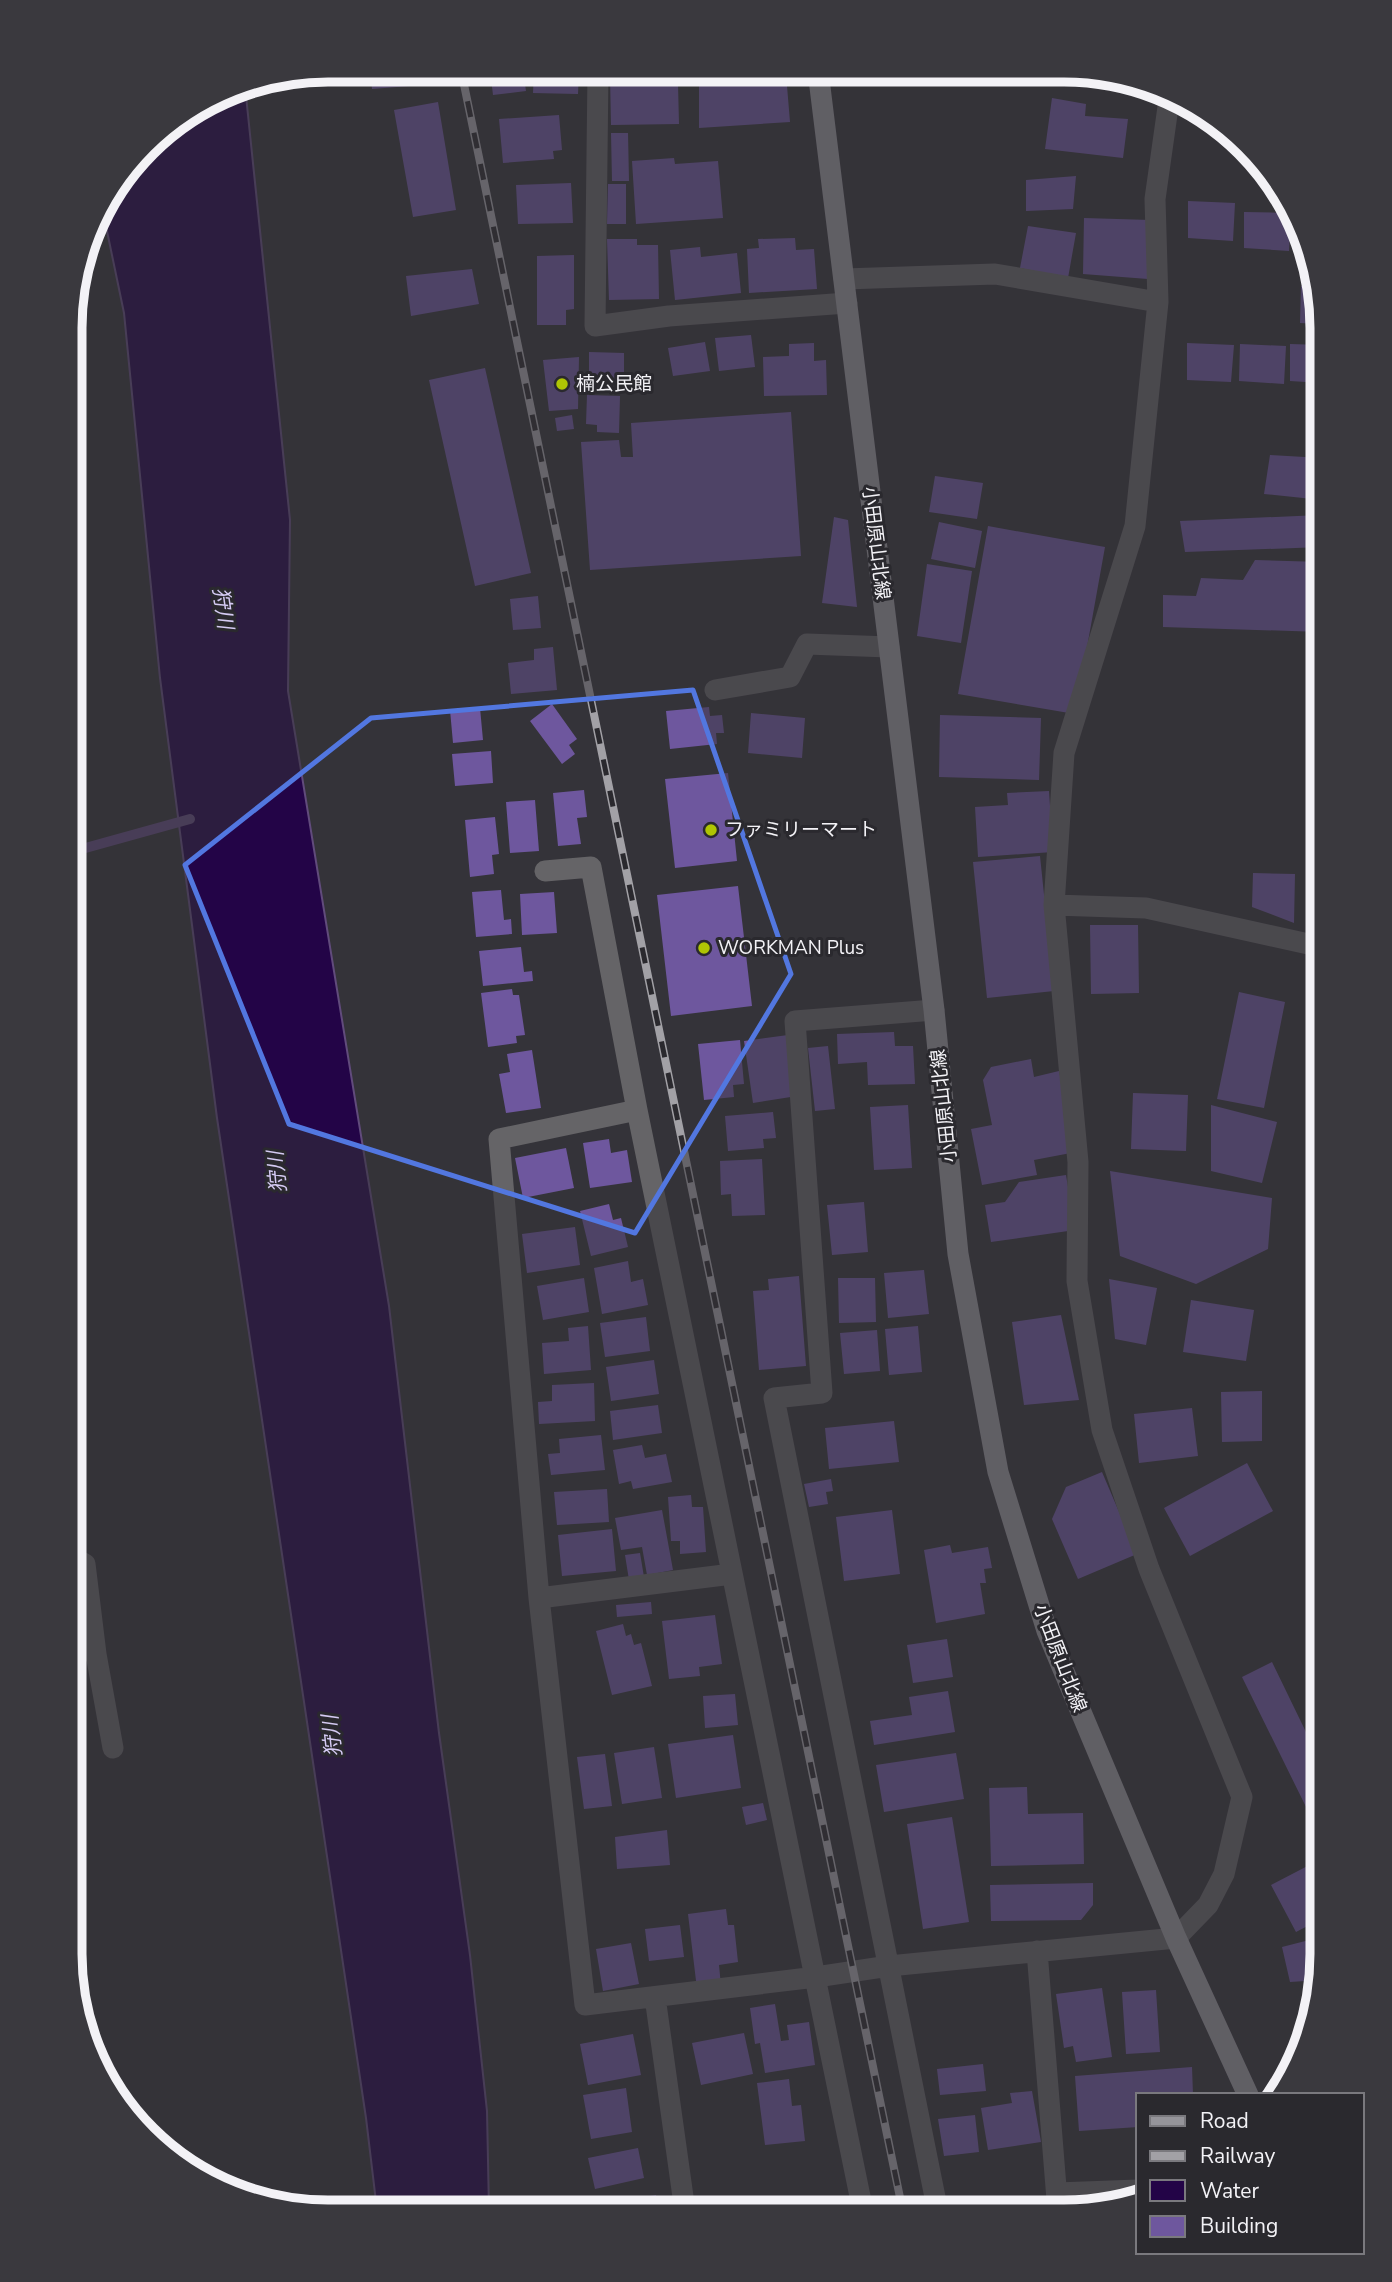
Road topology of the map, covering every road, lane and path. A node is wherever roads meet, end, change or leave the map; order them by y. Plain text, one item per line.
1 (819, 82) edge
2 (598, 83) edge
3 (1168, 106) edge
4 (844, 279) junction
5 (1158, 302) junction
6 (847, 303) junction
7 (889, 647) junction
8 (715, 690) dead end
9 (545, 870) dead end
10 (1054, 905) junction
11 (1310, 942) edge
12 (934, 1010) junction
13 (637, 1110) junction
14 (82, 1562) edge
15 (732, 1574) junction
16 (539, 1598) junction
17 (82, 1648) edge
18 (96, 1654) junction
19 (113, 1748) dead end
20 (1176, 1938) junction
21 (1037, 1951) junction
22 (889, 1966) junction
23 (816, 1977) junction
24 (655, 1997) junction
25 (1247, 2093) edge
26 (1121, 2193) edge
27 (1083, 2199) edge
28 (683, 2200) edge
29 (861, 2200) edge
30 (936, 2200) edge
31 (1057, 2200) edge

1 - 4 main road, 小田原山北線
2 - 6 street
3 - 5 street
4 - 5 street
4 - 6 main road, 小田原山北線
5 - 10 street
6 - 7 main road, 小田原山北線
7 - 8 street
7 - 12 main road, 小田原山北線
9 - 13 street
10 - 11 street
10 - 20 street
12 - 20 main road, 小田原山北線
12 - 22 street
13 - 15 street
13 - 16 street
14 - 18 street
15 - 16 street
15 - 23 street
16 - 24 street
17 - 18 street
18 - 19 street
20 - 21 street
20 - 25 main road, 小田原山北線
21 - 22 street
21 - 31 street
22 - 23 street
22 - 30 street
23 - 24 street
23 - 29 street
24 - 28 street
26 - 27 street

